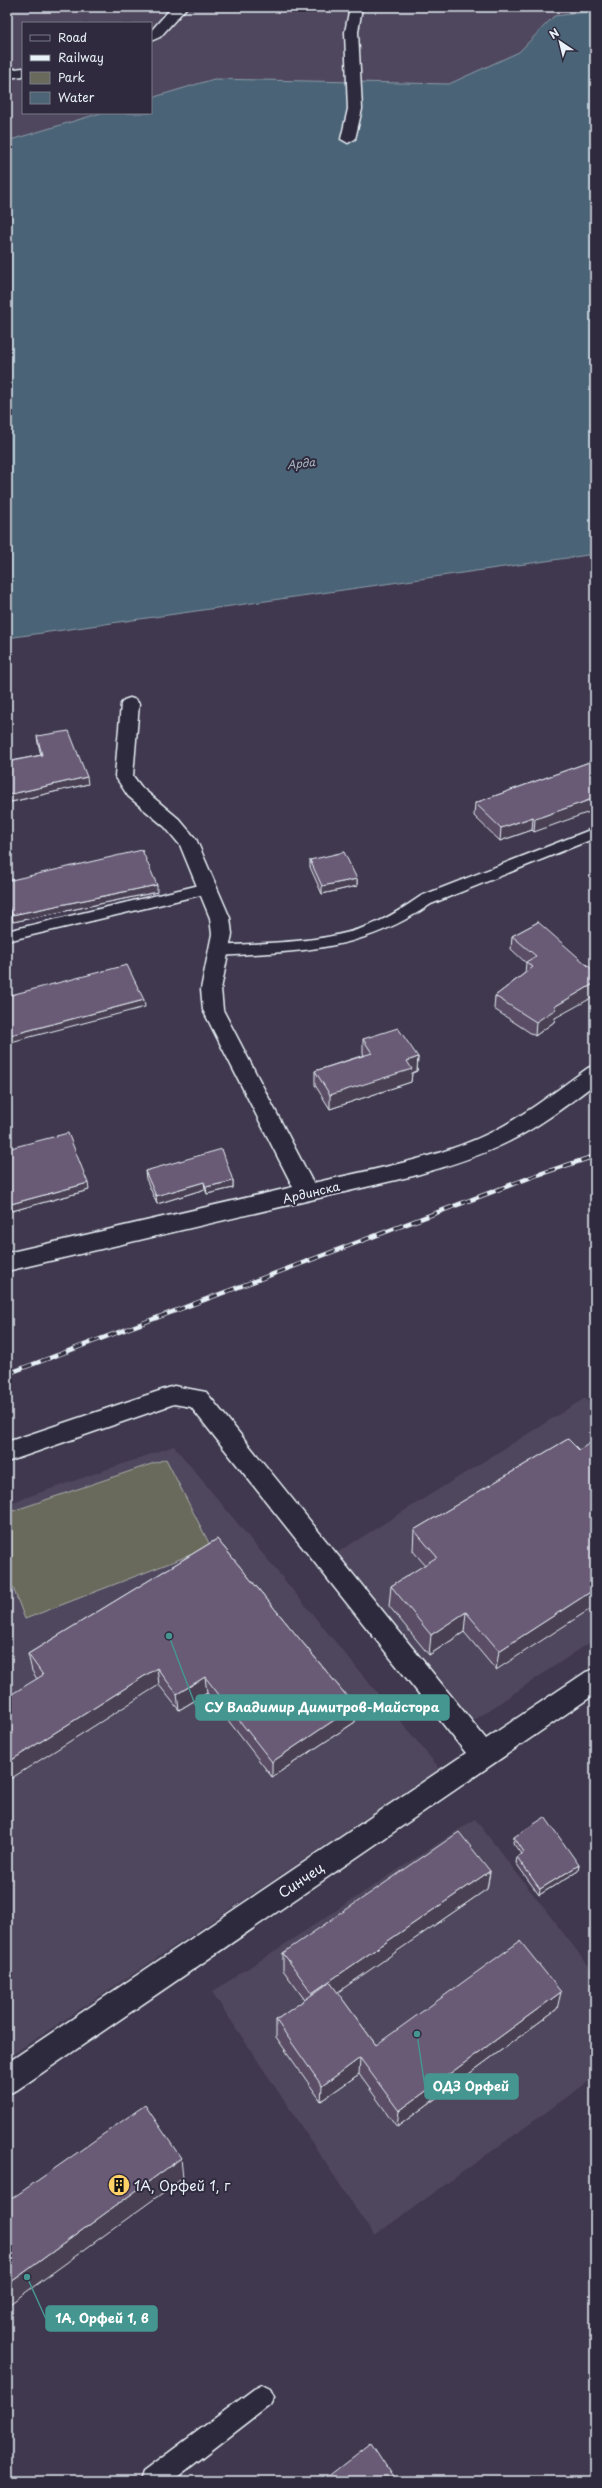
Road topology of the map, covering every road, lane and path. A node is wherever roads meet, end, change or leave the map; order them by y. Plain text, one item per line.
1 (181, 7) edge
2 (356, 7) edge
3 (152, 36) edge
4 (22, 72) edge
5 (7, 74) edge
6 (348, 139) dead end
7 (130, 704) dead end
8 (595, 833) edge
9 (208, 888) junction
10 (7, 936) edge
11 (219, 951) junction
12 (595, 1073) edge
13 (307, 1193) junction
14 (7, 1262) edge
15 (7, 1452) edge
16 (595, 1680) edge
17 (484, 1756) junction
18 (7, 2080) edge
19 (262, 2397) dead end
20 (152, 2481) edge

1 - 3 street
2 - 6 street
4 - 5 street
7 - 9 street
8 - 11 lane
9 - 10 lane
9 - 11 street
11 - 13 street
12 - 13 street, Ардинска
13 - 14 street, Ардинска
15 - 17 street
16 - 17 street, Синчец
17 - 18 street, Синчец
19 - 20 lane

